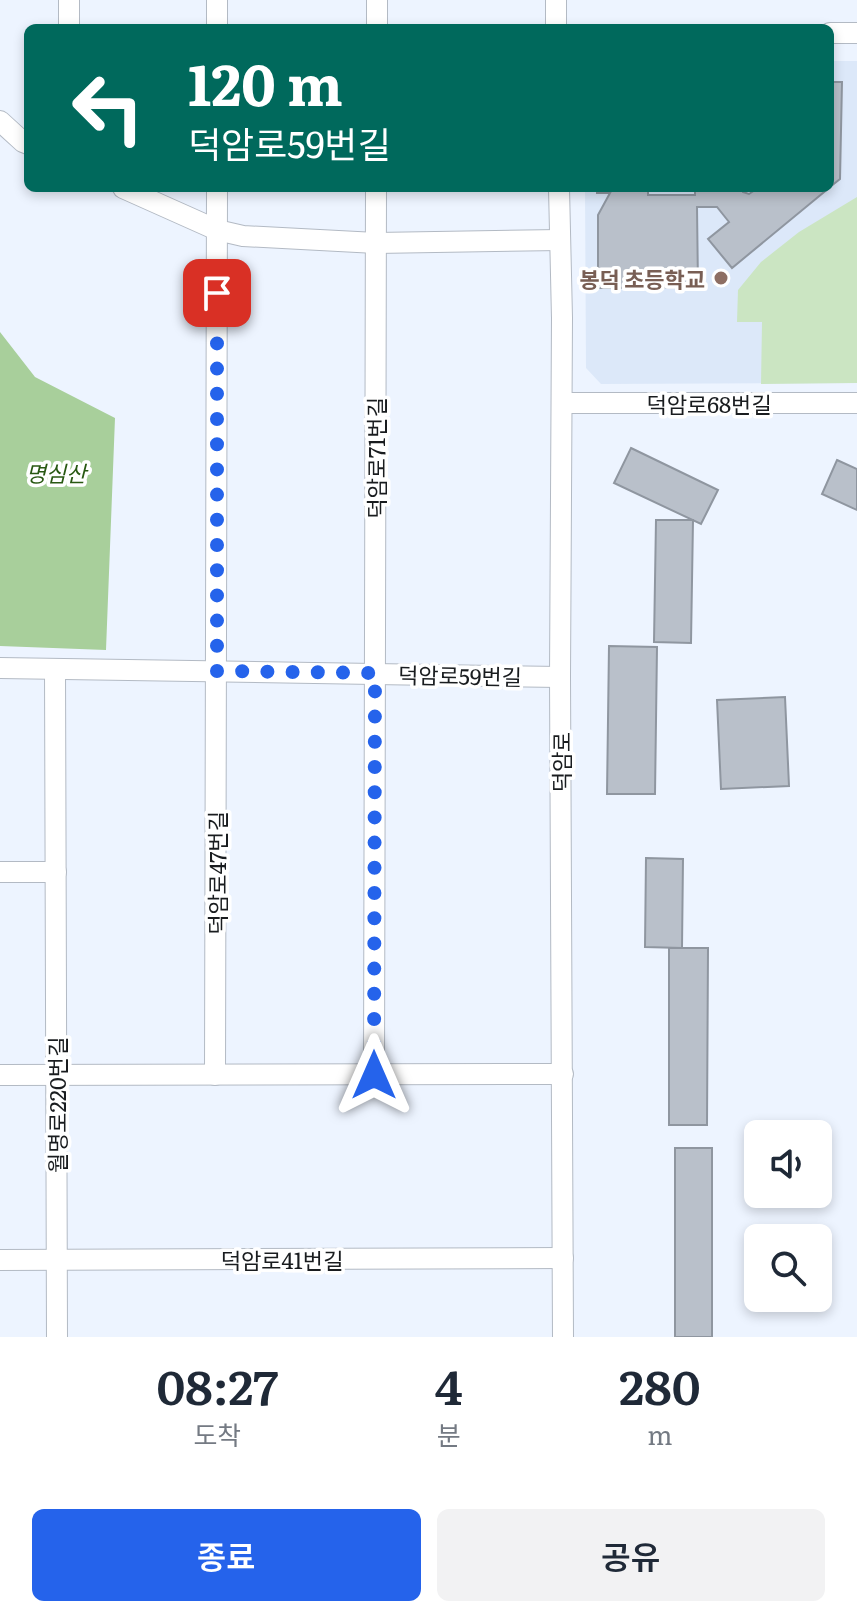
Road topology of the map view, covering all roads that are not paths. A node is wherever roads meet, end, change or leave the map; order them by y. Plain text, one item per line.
1 (69, 0) edge
2 (217, 0) edge
3 (377, 0) edge
4 (556, 0) edge
5 (69, 24) edge
6 (217, 24) edge
7 (377, 24) edge
8 (556, 24) edge
9 (834, 33) edge
10 (857, 33) edge
11 (0, 121) edge
12 (24, 142) edge
13 (132, 192) edge
14 (217, 192) edge
15 (376, 192) edge
16 (559, 192) edge
17 (217, 230) junction
18 (560, 240) junction
19 (376, 243) junction
20 (562, 403) junction
21 (857, 403) edge
22 (0, 668) edge
23 (55, 669) junction
24 (217, 671) junction
25 (375, 673) junction
26 (560, 677) junction
27 (0, 872) edge
28 (56, 872) junction
29 (563, 1074) junction
30 (0, 1075) edge
31 (56, 1075) junction
32 (215, 1075) junction
33 (374, 1075) junction
34 (563, 1258) junction
35 (0, 1260) edge
36 (56, 1261) junction
37 (57, 1337) edge
38 (563, 1337) edge

1 - 5 street
2 - 6 street
3 - 7 street
4 - 8 street
9 - 10 street
11 - 12 street
13 - 17 street
14 - 17 street
15 - 19 street, 덕암로71번길
16 - 18 street, 덕암로
17 - 19 street
17 - 24 street
18 - 19 street
18 - 20 street, 덕암로
19 - 25 street, 덕암로71번길
20 - 21 street, 덕암로68번길
20 - 26 street, 덕암로
22 - 23 street, 덕암로59번길
23 - 24 street, 덕암로59번길
23 - 28 street, 월명로220번길
24 - 25 street, 덕암로59번길
24 - 32 street, 덕암로47번길
25 - 26 street, 덕암로59번길
25 - 33 street
26 - 29 street, 덕암로
27 - 28 street
28 - 31 street, 월명로220번길
29 - 33 street
29 - 34 street, 덕암로
30 - 31 street
31 - 32 street
31 - 36 street, 월명로220번길
32 - 33 street
34 - 36 street, 덕암로41번길
34 - 38 street, 덕암로
35 - 36 street, 덕암로41번길
36 - 37 street, 월명로220번길

